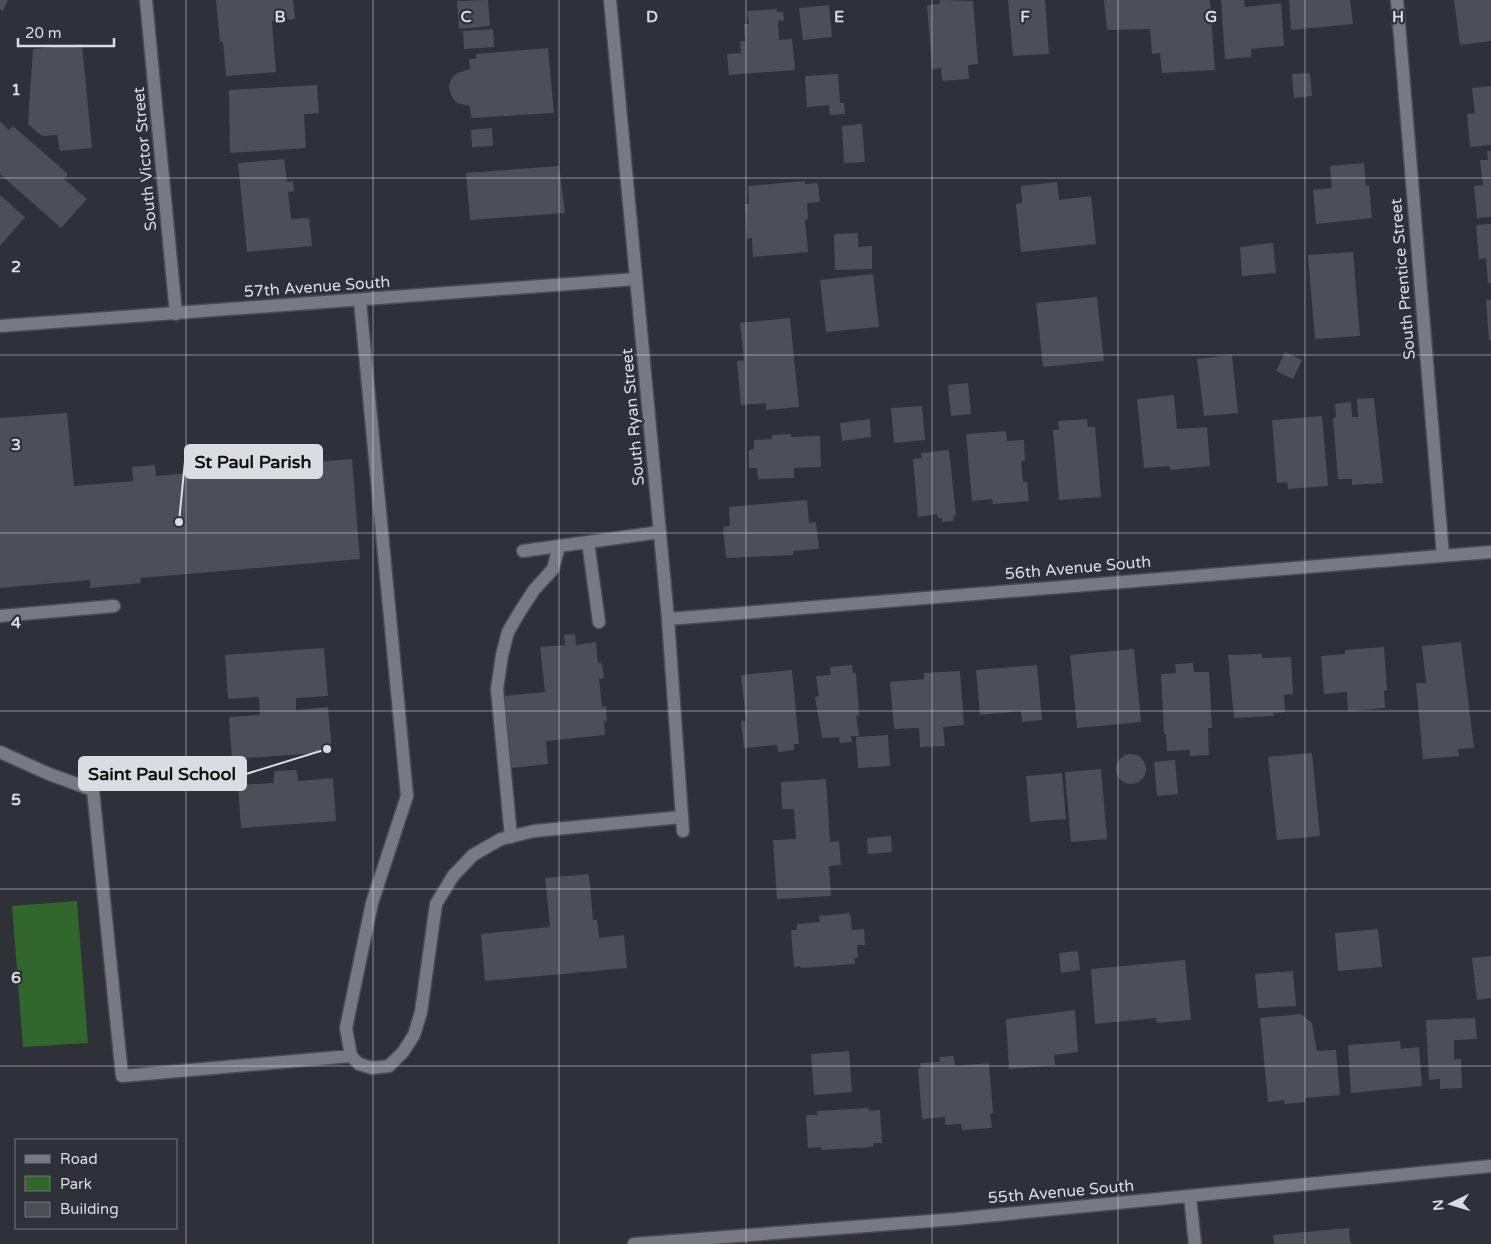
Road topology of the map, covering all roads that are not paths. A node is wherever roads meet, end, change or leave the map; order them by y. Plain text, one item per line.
1 (146, 0) edge
2 (610, 0) edge
3 (1397, 0) edge
4 (636, 279) junction
5 (360, 301) junction
6 (176, 314) junction
7 (0, 326) edge
8 (660, 532) junction
9 (588, 542) junction
10 (559, 546) junction
11 (523, 551) dead end
12 (1491, 552) edge
13 (1443, 556) junction
14 (114, 606) dead end
15 (0, 616) edge
16 (668, 619) junction
17 (599, 622) dead end
18 (0, 752) edge
19 (682, 817) junction
20 (683, 831) dead end
21 (511, 838) junction
22 (351, 1056) junction
23 (1491, 1166) edge
24 (1190, 1196) junction
25 (744, 1240) edge
26 (634, 1244) edge
27 (1195, 1244) edge

1 - 6 street, South Victor Street
2 - 4 street, South Ryan Street
3 - 13 street, South Prentice Street
4 - 5 street, 57th Avenue South
4 - 8 street, South Ryan Street
5 - 6 street, 57th Avenue South
5 - 22 street
6 - 7 street, 57th Avenue South
8 - 9 street
8 - 16 street, South Ryan Street
9 - 10 street
9 - 17 street
10 - 11 street
10 - 21 street
12 - 13 street, 56th Avenue South
13 - 16 street, 56th Avenue South
14 - 15 street
16 - 19 street, South Ryan Street
18 - 22 street
19 - 20 street, South Ryan Street
19 - 21 street
21 - 22 street
23 - 24 street, 55th Avenue South
24 - 25 street, 55th Avenue South
24 - 27 street
25 - 26 street, 55th Avenue South

